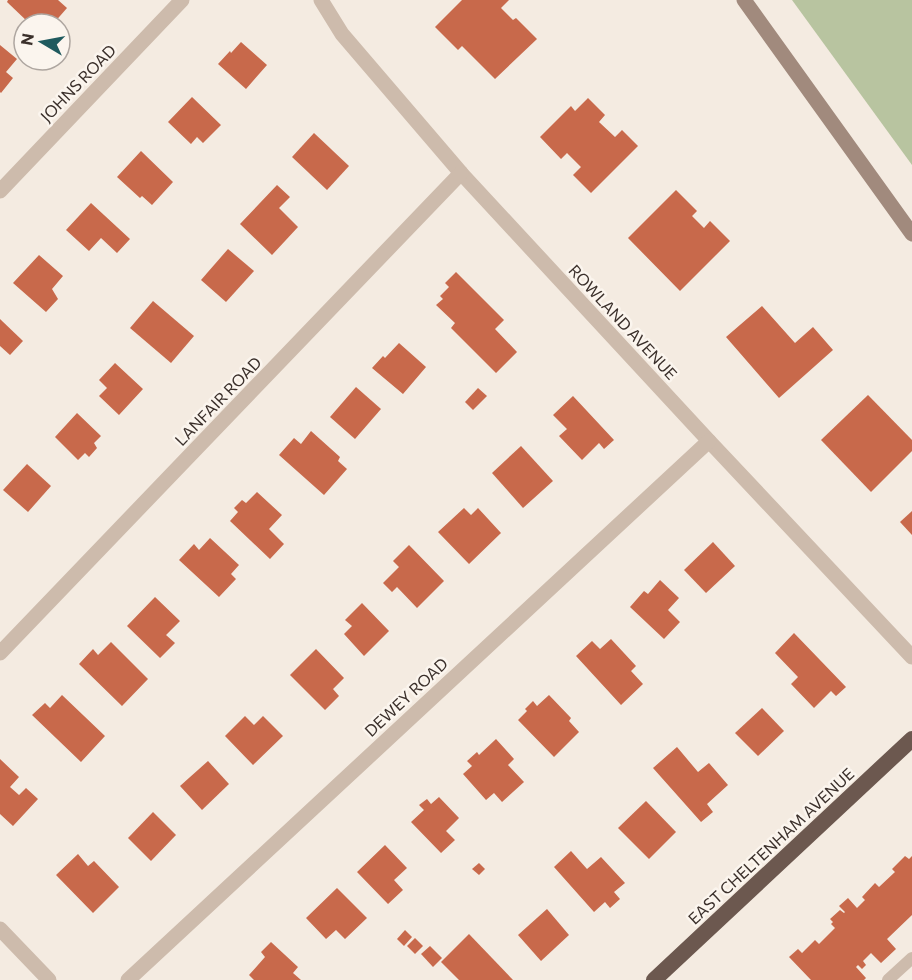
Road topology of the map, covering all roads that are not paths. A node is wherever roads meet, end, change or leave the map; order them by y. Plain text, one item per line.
1 (182, 0) edge
2 (321, 0) edge
3 (744, 0) edge
4 (461, 173) junction
5 (0, 191) edge
6 (912, 234) edge
7 (709, 441) junction
8 (0, 653) edge
9 (912, 657) edge
10 (912, 739) edge
11 (0, 928) edge
12 (912, 958) edge
13 (49, 980) edge
14 (128, 980) edge
15 (654, 980) edge
16 (888, 980) edge

1 - 5 street, JOHNS ROAD
2 - 4 street, ROWLAND AVENUE
3 - 6 main road
4 - 7 street, ROWLAND AVENUE
4 - 8 street, LANFAIR ROAD
7 - 9 street, ROWLAND AVENUE
7 - 14 street, DEWEY ROAD
10 - 15 highway, EAST CHELTENHAM AVENUE
11 - 13 street
12 - 16 lane

